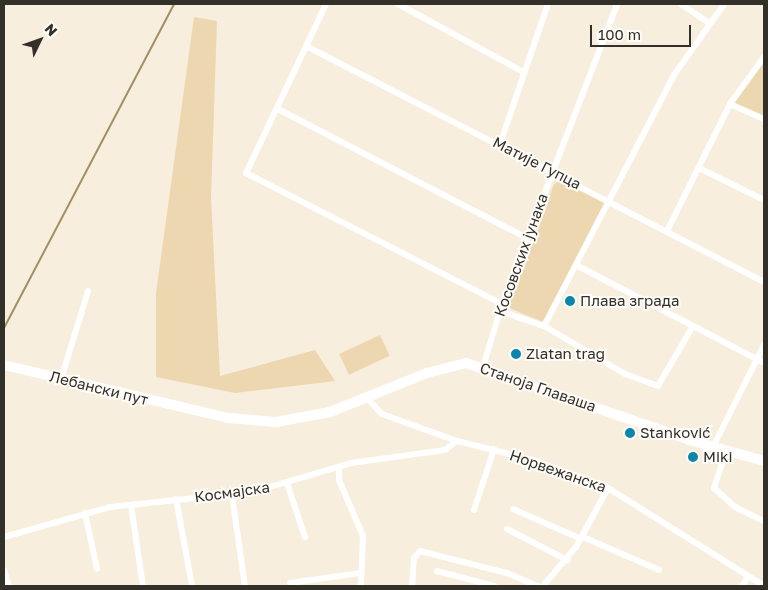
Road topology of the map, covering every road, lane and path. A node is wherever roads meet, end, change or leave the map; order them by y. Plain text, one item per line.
1 (326, 4) edge
2 (398, 4) edge
3 (548, 4) edge
4 (617, 4) edge
5 (682, 4) edge
6 (724, 4) edge
7 (708, 22) junction
8 (308, 47) junction
9 (764, 57) edge
10 (524, 72) junction
11 (730, 104) junction
12 (278, 109) junction
13 (764, 119) edge
14 (500, 144) junction
15 (699, 168) junction
16 (552, 171) junction
17 (610, 200) junction
18 (764, 200) edge
19 (668, 231) junction
20 (527, 238) junction
21 (578, 266) junction
22 (764, 282) edge
23 (88, 292) dead end
24 (501, 308) junction
25 (544, 326) junction
26 (693, 326) junction
27 (764, 345) edge
28 (757, 359) junction
29 (764, 363) edge
30 (4, 365) edge
31 (483, 367) junction
32 (61, 379) junction
33 (368, 398) junction
34 (195, 411) joint
35 (456, 441) junction
36 (714, 447) junction
37 (494, 449) junction
38 (726, 451) junction
39 (764, 461) edge
40 (339, 467) junction
41 (287, 483) junction
42 (608, 488) junction
43 (232, 495) junction
44 (176, 499) junction
45 (131, 505) junction
46 (513, 509) dead end
47 (474, 510) dead end
48 (85, 513) junction
49 (764, 521) edge
50 (507, 529) dead end
51 (4, 537) edge
52 (305, 537) dead end
53 (582, 538) junction
54 (567, 560) junction
55 (98, 568) dead end
56 (4, 570) edge
57 (658, 570) dead end
58 (437, 571) dead end
59 (360, 573) junction
60 (748, 577) junction
61 (290, 583) dead end
62 (192, 585) dead end
63 (9, 586) edge
64 (143, 586) edge
65 (245, 586) edge
66 (361, 586) edge
67 (412, 586) edge
68 (494, 586) edge
69 (538, 586) edge
70 (543, 586) edge
71 (742, 586) edge
72 (764, 586) edge

1 - 8 street
2 - 10 street
3 - 10 street
4 - 16 street, Косовских јунака
5 - 7 street
6 - 7 street
7 - 17 street
8 - 12 street
8 - 14 street, Матије Гупца
9 - 11 street
10 - 14 street
11 - 13 street
11 - 15 street
12 - 20 street
12 - 24 street
14 - 16 street, Матије Гупца
15 - 18 street
15 - 19 street
16 - 17 street, Матије Гупца
16 - 20 street, Косовских јунака
17 - 19 street, Матије Гупца
17 - 21 street
19 - 22 street, Матије Гупца
20 - 24 street, Косовских јунака
21 - 25 street
21 - 26 street
23 - 32 street
24 - 25 street
24 - 31 street, Косовских јунака
25 - 26 street
26 - 28 street
27 - 28 street
28 - 29 street
28 - 36 street
30 - 32 main road, Лебански пут
31 - 33 main road, Станоја Главаша
31 - 36 main road, Станоја Главаша
32 - 34 main road, Лебански пут
33 - 34 main road, Станоја Главаша
33 - 35 street, Норвежанска
35 - 37 street, Норвежанска
35 - 40 street, Космајска
36 - 38 main road, Станоја Главаша
37 - 42 street, Норвежанска
37 - 47 street
38 - 39 main road, Станоја Главаша
38 - 49 street
40 - 41 street, Космајска
40 - 59 street
41 - 43 street, Космајска
41 - 52 street
42 - 53 street
42 - 60 street, Норвежанска
43 - 44 street, Космајска
43 - 65 street
44 - 45 street, Космајска
44 - 62 street
45 - 48 street, Космајска
45 - 64 street
46 - 53 street
48 - 51 street, Космајска
48 - 55 street
50 - 54 street
53 - 54 street
53 - 57 street
54 - 70 street
56 - 63 street
58 - 68 street
59 - 61 street
59 - 66 street
60 - 71 street
60 - 72 street, Норвежанска
67 - 69 street

